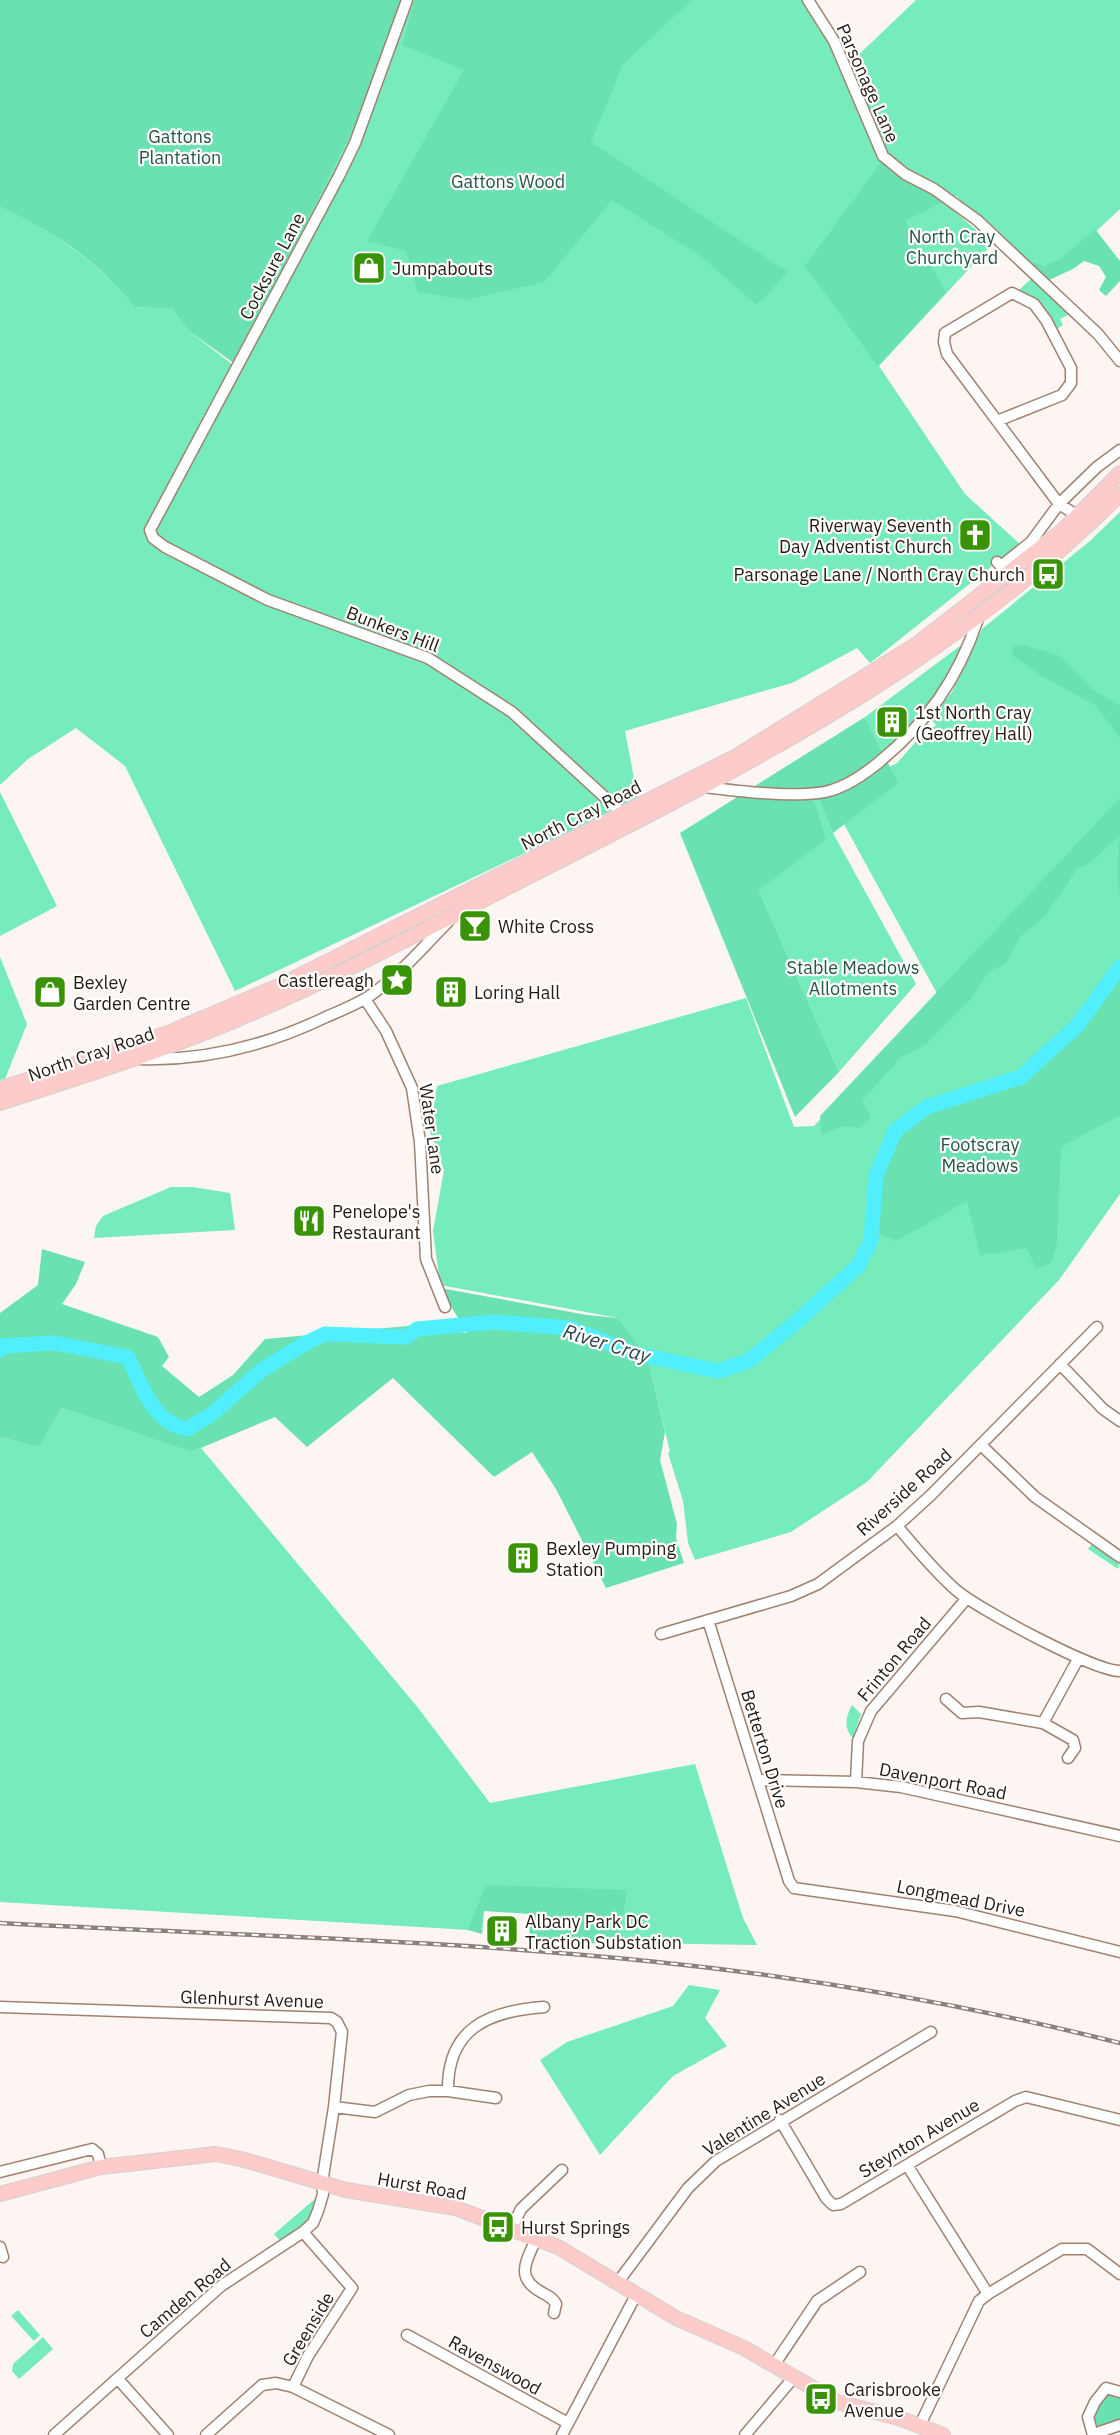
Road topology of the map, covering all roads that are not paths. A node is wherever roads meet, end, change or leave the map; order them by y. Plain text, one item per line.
1 (407, 0) edge
2 (808, 0) edge
3 (1120, 361) edge
4 (997, 420) junction
5 (1120, 450) edge
6 (1120, 473) edge
7 (1120, 494) edge
8 (1059, 504) junction
9 (1078, 516) junction
10 (153, 538) joint
11 (997, 562) dead end
12 (978, 619) junction
13 (704, 788) junction
14 (623, 814) junction
15 (459, 911) junction
16 (365, 999) junction
17 (132, 1059) junction
18 (0, 1089) edge
19 (0, 1103) edge
20 (445, 1307) dead end
21 (1097, 1327) dead end
22 (1060, 1364) junction
23 (1120, 1421) edge
24 (981, 1445) junction
25 (897, 1526) junction
26 (1120, 1557) edge
27 (967, 1598) junction
28 (708, 1620) junction
29 (661, 1634) dead end
30 (1078, 1659) junction
31 (1120, 1671) edge
32 (946, 1699) dead end
33 (962, 1713) junction
34 (1043, 1723) junction
35 (959, 1725) dead end
36 (1068, 1758) dead end
37 (758, 1780) junction
38 (856, 1782) junction
39 (1120, 1836) edge
40 (794, 1888) joint
41 (1120, 1952) edge
42 (0, 2007) edge
43 (544, 2007) dead end
44 (931, 2032) dead end
45 (448, 2091) junction
46 (496, 2098) dead end
47 (334, 2107) junction
48 (780, 2120) junction
49 (1120, 2120) edge
50 (907, 2165) junction
51 (101, 2167) junction
52 (562, 2170) dead end
53 (0, 2172) edge
54 (322, 2183) junction
55 (0, 2194) edge
56 (512, 2228) junction
57 (303, 2232) junction
58 (537, 2237) junction
59 (860, 2272) dead end
60 (1120, 2274) edge
61 (618, 2282) junction
62 (988, 2294) junction
63 (636, 2295) junction
64 (554, 2313) dead end
65 (407, 2335) dead end
66 (774, 2365) junction
67 (794, 2377) junction
68 (118, 2379) junction
69 (293, 2387) junction
70 (1120, 2392) edge
71 (568, 2424) junction
72 (920, 2425) junction
73 (1120, 2425) edge
74 (1093, 2434) edge
75 (54, 2435) edge
76 (168, 2435) edge
77 (206, 2435) edge
78 (389, 2435) edge
79 (562, 2435) edge
80 (745, 2435) edge
81 (944, 2435) edge

1 - 10 street, Cocksure Lane
2 - 3 street, Parsonage Lane
4 - 4 street
4 - 8 street
5 - 8 street
6 - 9 main road, North Cray Road
7 - 12 main road, North Cray Road
8 - 9 street
8 - 11 street
9 - 14 main road, North Cray Road
10 - 14 street, Bunkers Hill
12 - 13 main road, North Cray Road
12 - 13 street
13 - 15 main road, North Cray Road
14 - 18 main road, North Cray Road
15 - 16 street
15 - 17 main road, North Cray Road
16 - 17 street
16 - 20 street, Water Lane
17 - 19 main road, North Cray Road
21 - 22 street, Riverside Road
22 - 23 street
22 - 24 street, Riverside Road
24 - 25 street, Riverside Road
24 - 26 street
25 - 27 street
25 - 28 street, Riverside Road
27 - 30 street
27 - 38 street, Frinton Road
28 - 29 street, Riverside Road
28 - 37 street, Betterton Drive
30 - 31 street
30 - 34 street
32 - 33 street
33 - 34 street
33 - 35 street
34 - 36 street
37 - 38 street, Davenport Road
37 - 40 street, Betterton Drive
38 - 39 street, Davenport Road
40 - 41 street, Longmead Drive
42 - 47 street, Glenhurst Avenue
43 - 45 street
44 - 48 street, Valentine Avenue
45 - 46 street
45 - 47 street
47 - 54 street, Glenhurst Avenue
48 - 50 street, Steynton Avenue
48 - 61 street, Valentine Avenue
49 - 50 street, Steynton Avenue
50 - 62 street
51 - 53 street
51 - 54 main road, Hurst Road
51 - 55 main road, Hurst Road
52 - 56 street
54 - 56 main road, Hurst Road
54 - 57 street, Camden Road
56 - 58 main road, Hurst Road
57 - 68 street, Camden Road
57 - 69 street, Greenside
58 - 61 main road, Hurst Road
58 - 64 street
59 - 66 street
60 - 62 street
61 - 63 main road, Hurst Road
62 - 72 street
63 - 66 main road, Hurst Road
63 - 71 street
65 - 71 street, Ravenswood
66 - 67 main road, Hurst Road
67 - 72 main road, Hurst Road
67 - 80 street
68 - 75 street, Camden Road
68 - 76 street
69 - 77 street
69 - 78 street
70 - 74 street
71 - 79 street
72 - 81 main road, Hurst Road
73 - 74 street

